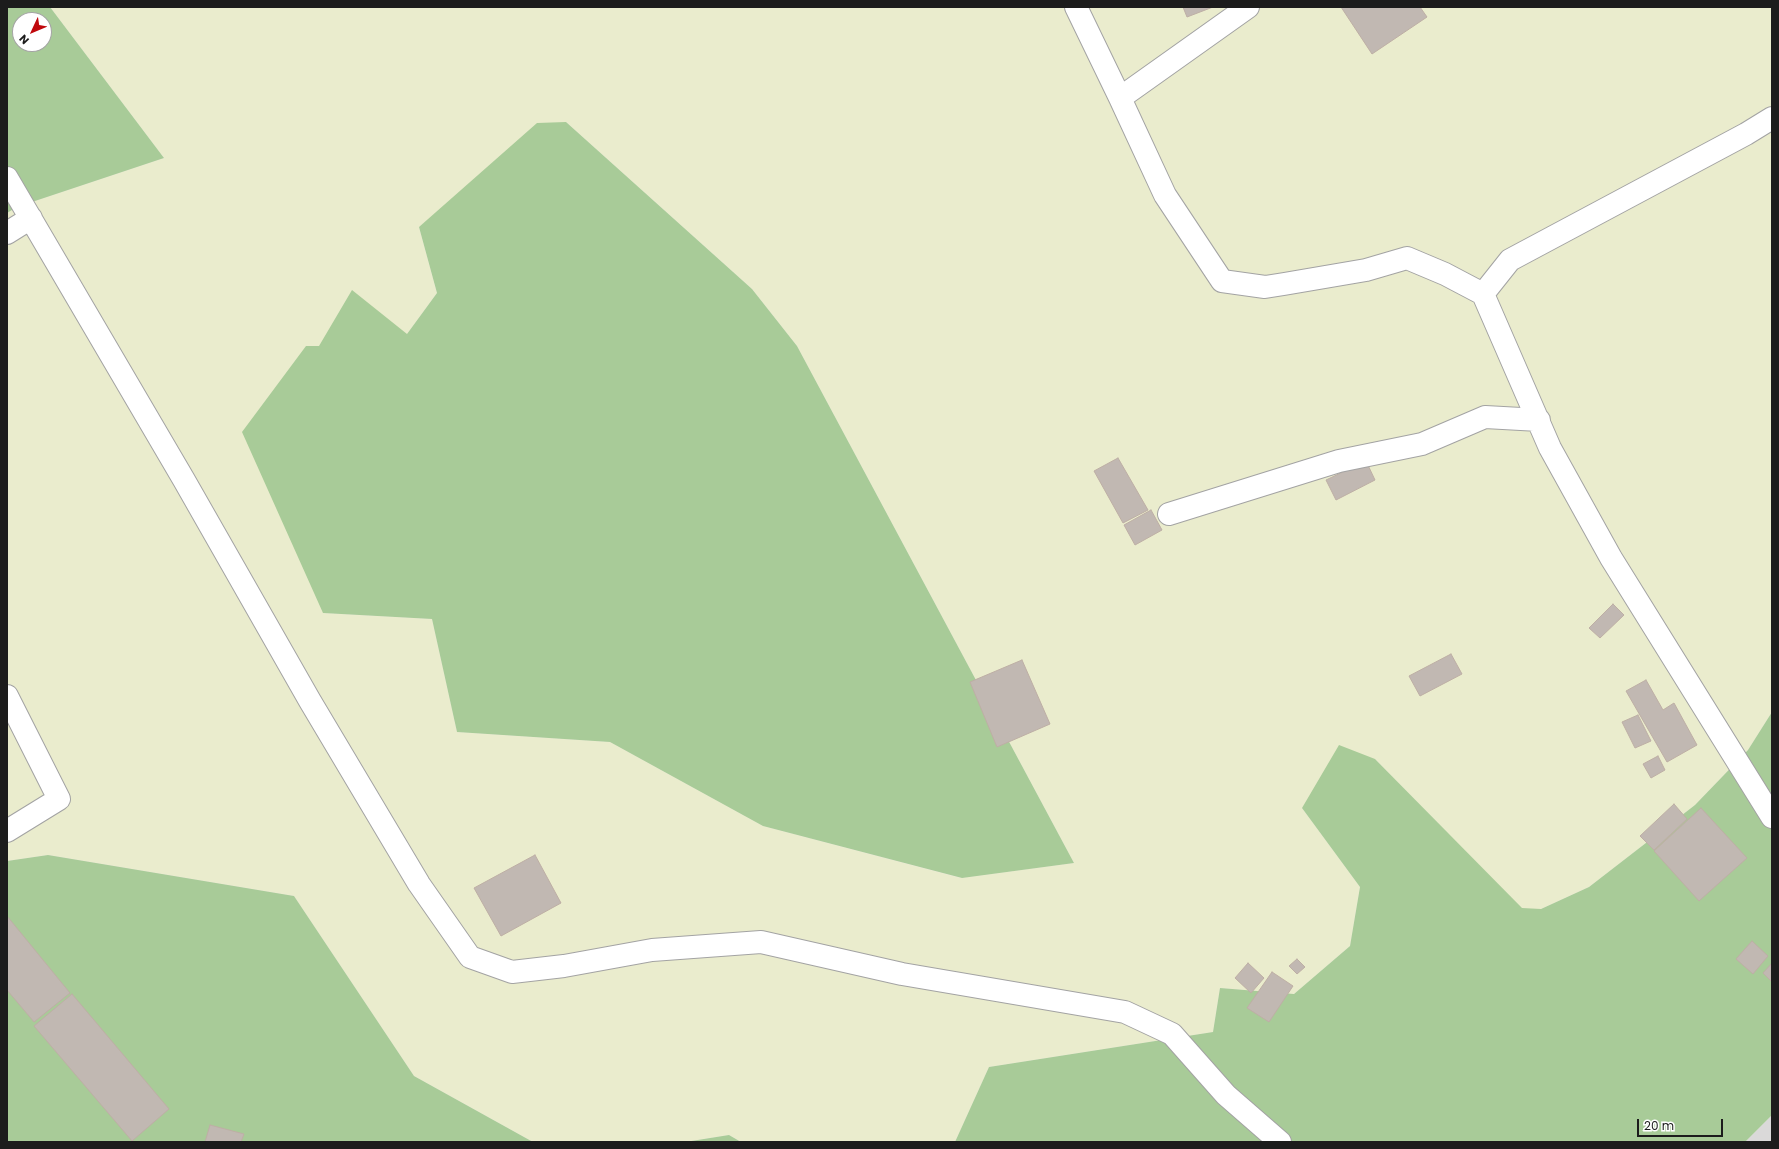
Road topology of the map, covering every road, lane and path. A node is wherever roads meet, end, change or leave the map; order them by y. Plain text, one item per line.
1 (1076, 7) edge
2 (1248, 7) edge
3 (1120, 98) junction
4 (1772, 118) edge
5 (7, 178) edge
6 (31, 218) junction
7 (7, 233) edge
8 (1483, 294) junction
9 (1539, 420) junction
10 (1169, 514) dead end
11 (7, 696) edge
12 (1772, 817) edge
13 (7, 831) edge
14 (1280, 1142) edge

1 - 3 street
2 - 3 street
3 - 8 street
4 - 8 street
5 - 6 street
6 - 7 street
6 - 14 street
8 - 9 street
9 - 10 street
9 - 12 street
11 - 13 street

